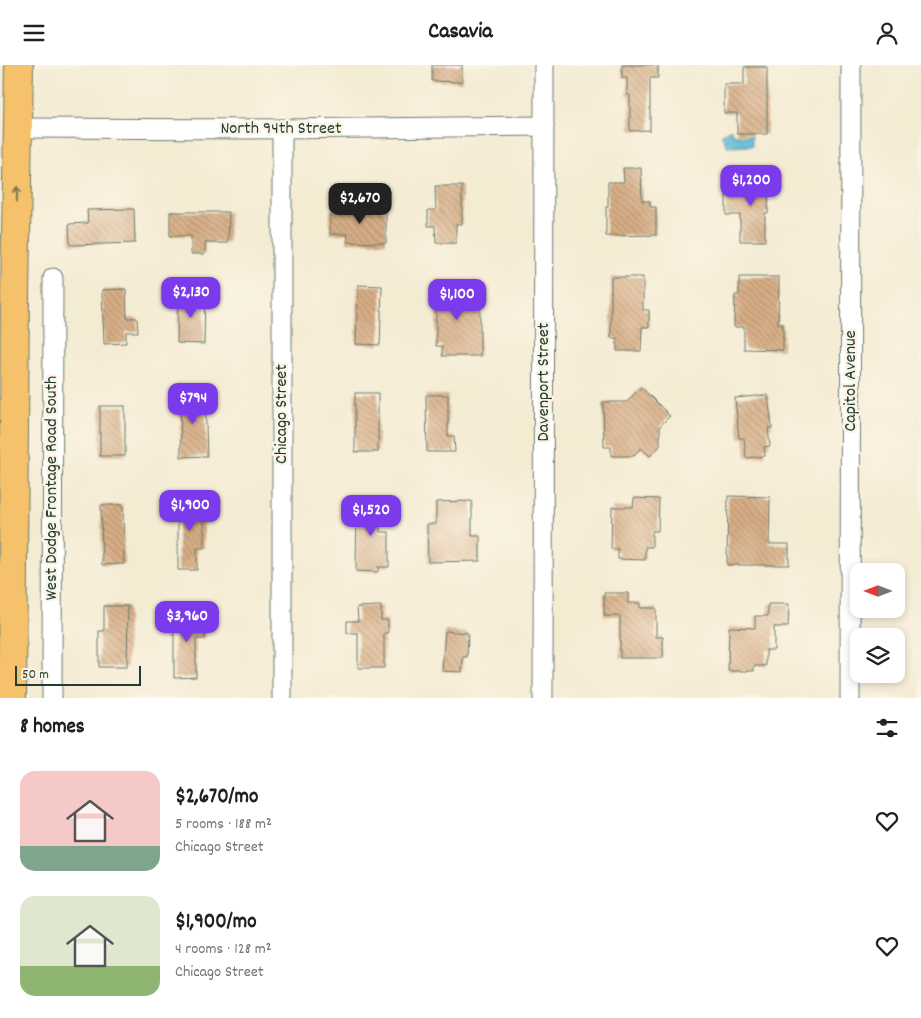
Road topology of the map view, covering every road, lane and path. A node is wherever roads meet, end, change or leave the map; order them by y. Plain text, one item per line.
1 (19, 65) edge
2 (544, 65) edge
3 (851, 65) edge
4 (544, 127) junction
5 (18, 128) junction
6 (282, 129) junction
7 (0, 209) edge
8 (53, 278) dead end
9 (15, 294) junction
10 (12, 698) edge
11 (52, 698) edge
12 (282, 698) edge
13 (543, 698) edge
14 (850, 698) edge

1 - 5 highway
2 - 4 street, Davenport Street
3 - 14 street, Capitol Avenue
4 - 6 street, North 94th Street
4 - 13 street, Davenport Street
5 - 6 street, North 94th Street
9 -> 5 highway
6 - 12 street, Chicago Street
7 - 9 highway
8 - 11 street, West Dodge Frontage Road South
9 - 10 highway

